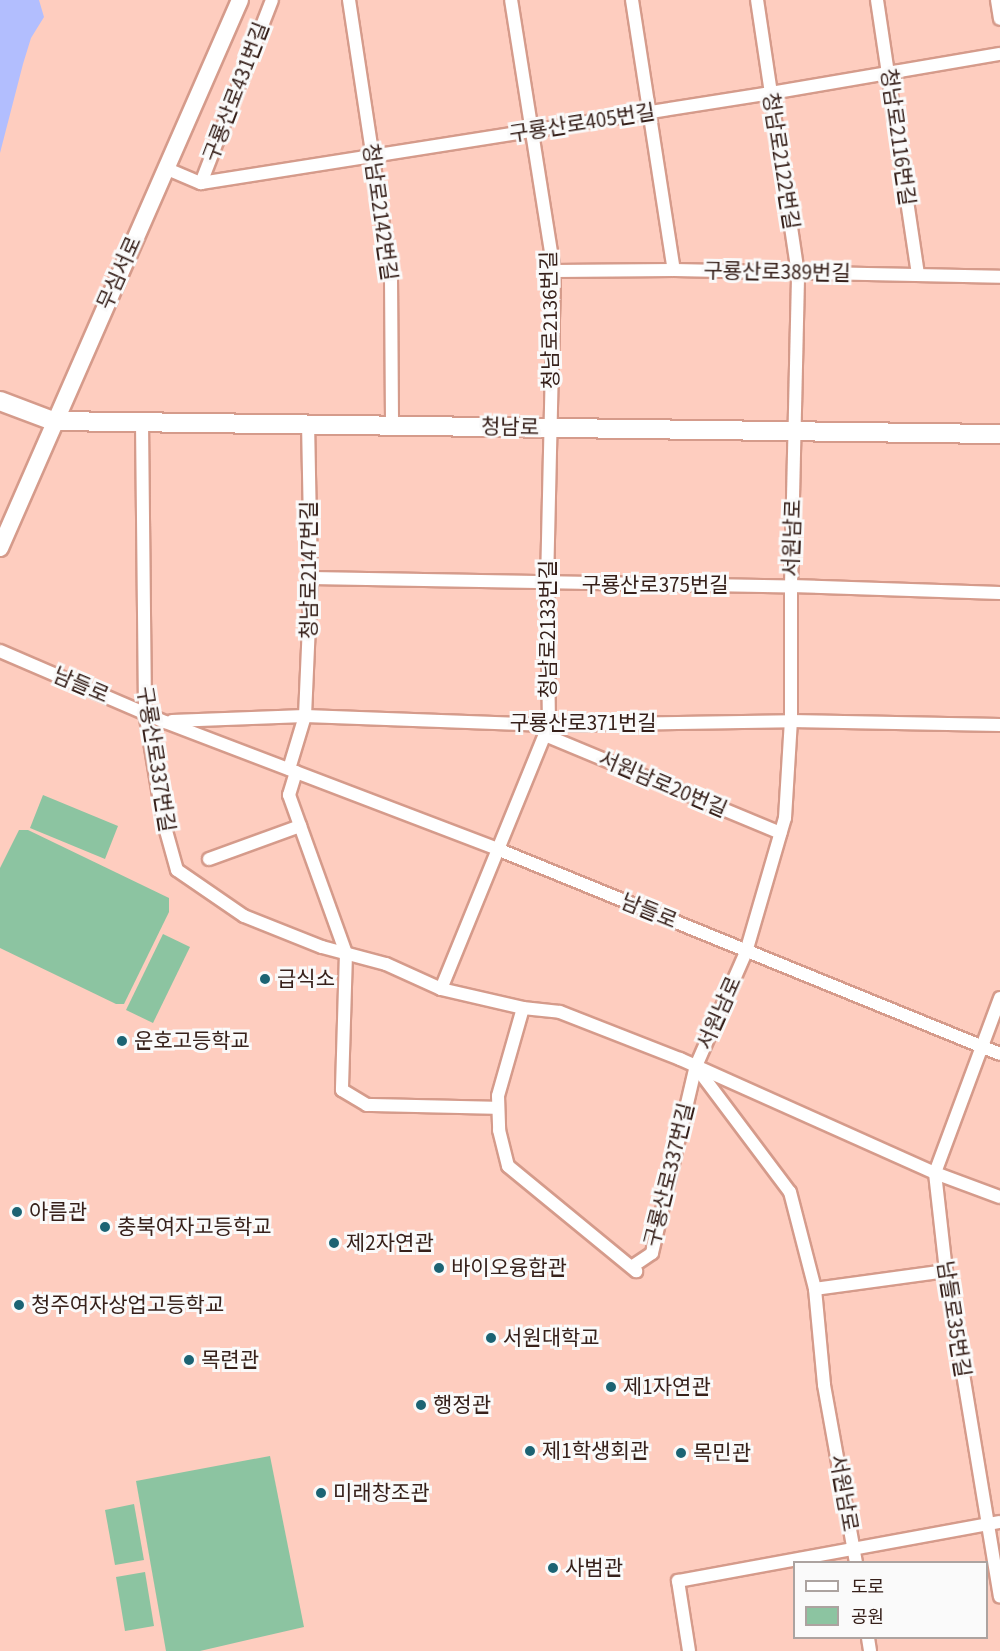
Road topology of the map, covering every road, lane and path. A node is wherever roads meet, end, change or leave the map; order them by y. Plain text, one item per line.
1 (240, 0) edge
2 (272, 0) edge
3 (349, 0) edge
4 (511, 0) edge
5 (632, 0) edge
6 (757, 0) edge
7 (877, 0) edge
8 (997, 0) edge
9 (1000, 19) edge
10 (1000, 54) edge
11 (890, 72) junction
12 (771, 93) junction
13 (649, 112) junction
14 (531, 132) junction
15 (373, 156) junction
16 (165, 168) junction
17 (201, 183) junction
18 (674, 270) junction
19 (554, 271) junction
20 (798, 274) junction
21 (918, 274) junction
22 (1000, 277) edge
23 (0, 401) edge
24 (53, 421) junction
25 (142, 422) junction
26 (308, 424) junction
27 (392, 425) junction
28 (551, 428) junction
29 (796, 431) junction
30 (1000, 434) edge
31 (0, 548) edge
32 (310, 578) junction
33 (547, 584) junction
34 (791, 586) junction
35 (1000, 593) edge
36 (0, 651) edge
37 (145, 712) junction
38 (305, 716) junction
39 (791, 721) junction
40 (165, 722) junction
41 (1000, 725) edge
42 (547, 730) junction
43 (292, 770) junction
44 (300, 826) junction
45 (780, 833) junction
46 (497, 849) junction
47 (208, 859) dead end
48 (746, 952) junction
49 (346, 953) junction
50 (441, 989) junction
51 (1000, 998) edge
52 (523, 1008) junction
53 (983, 1047) junction
54 (1000, 1054) edge
55 (696, 1066) junction
56 (498, 1108) junction
57 (935, 1173) junction
58 (1000, 1197) edge
59 (946, 1271) junction
60 (815, 1289) junction
61 (1000, 1522) edge
62 (987, 1525) junction
63 (855, 1556) edge
64 (820, 1561) edge
65 (793, 1565) edge
66 (1000, 1597) edge
67 (689, 1651) edge

1 - 16 street, 무심서로
2 - 17 street, 구룡산로431번길
3 - 15 street, 청남로2142번길
4 - 14 street, 청남로2136번길
5 - 13 street
6 - 12 street, 청남로2122번길
7 - 11 street, 청남로2116번길
8 - 9 street
10 - 11 street, 구룡산로405번길
11 - 12 street, 구룡산로405번길
11 - 21 street, 청남로2116번길
12 - 13 street, 구룡산로405번길
12 - 20 street, 청남로2122번길
13 - 14 street, 구룡산로405번길
13 - 18 street
14 - 15 street, 구룡산로405번길
14 - 19 street, 청남로2136번길
15 - 17 street, 구룡산로405번길
15 - 27 street, 청남로2142번길
16 - 17 street
16 - 24 street, 무심서로
18 - 19 street, 구룡산로389번길
18 - 20 street, 구룡산로389번길
19 - 28 street, 청남로2136번길
20 - 21 street, 구룡산로389번길
20 - 29 street, 청남로2122번길
21 - 22 street, 구룡산로389번길
23 - 24 main road, 청남로
24 - 25 main road, 청남로
24 - 31 street, 무심서로
25 - 26 main road, 청남로
25 - 37 street, 구룡산로337번길
26 - 27 main road, 청남로
26 - 32 street, 청남로2147번길
27 - 28 main road, 청남로
28 - 29 main road, 청남로
28 - 33 street, 청남로2133번길
29 - 30 main road, 청남로
29 - 34 street, 서원남로
32 - 33 street, 구룡산로375번길
32 - 38 street, 청남로2147번길
33 - 34 street, 구룡산로375번길
33 - 42 street, 청남로2133번길
34 - 35 street, 구룡산로375번길
34 - 39 street, 서원남로
36 - 37 street, 남들로
37 - 40 street, 남들로
37 - 49 street, 구룡산로337번길
38 - 40 street, 구룡산로371번길
38 - 42 street, 구룡산로371번길
38 - 43 street, 청남로2147번길
39 - 41 street, 구룡산로371번길
39 - 42 street, 구룡산로371번길
39 - 45 street, 서원남로
40 - 43 street, 남들로
42 - 45 street, 서원남로20번길
42 - 46 street, 청남로2133번길
43 - 44 street
43 - 46 street, 남들로
44 - 47 street
44 - 49 street
45 - 48 street, 서원남로
46 - 48 street, 남들로
46 - 50 street, 청남로2133번길
48 - 53 street, 남들로
48 - 55 street, 서원남로
49 - 50 street, 구룡산로337번길
49 - 56 street
50 - 52 street, 구룡산로337번길
51 - 53 street, 남들로35번길
52 - 55 street, 구룡산로337번길
52 - 56 street, 구룡산로337번길
53 - 54 street, 남들로
53 - 57 street, 남들로35번길
55 - 56 street, 구룡산로337번길
55 - 57 street, 구룡산로337번길
55 - 60 street, 서원남로
57 - 58 street, 구룡산로337번길
57 - 59 street, 남들로35번길
59 - 60 street
59 - 62 street, 남들로35번길
60 - 63 street, 서원남로
61 - 62 street
62 - 63 street
62 - 66 street, 남들로35번길
63 - 64 street
65 - 67 street

